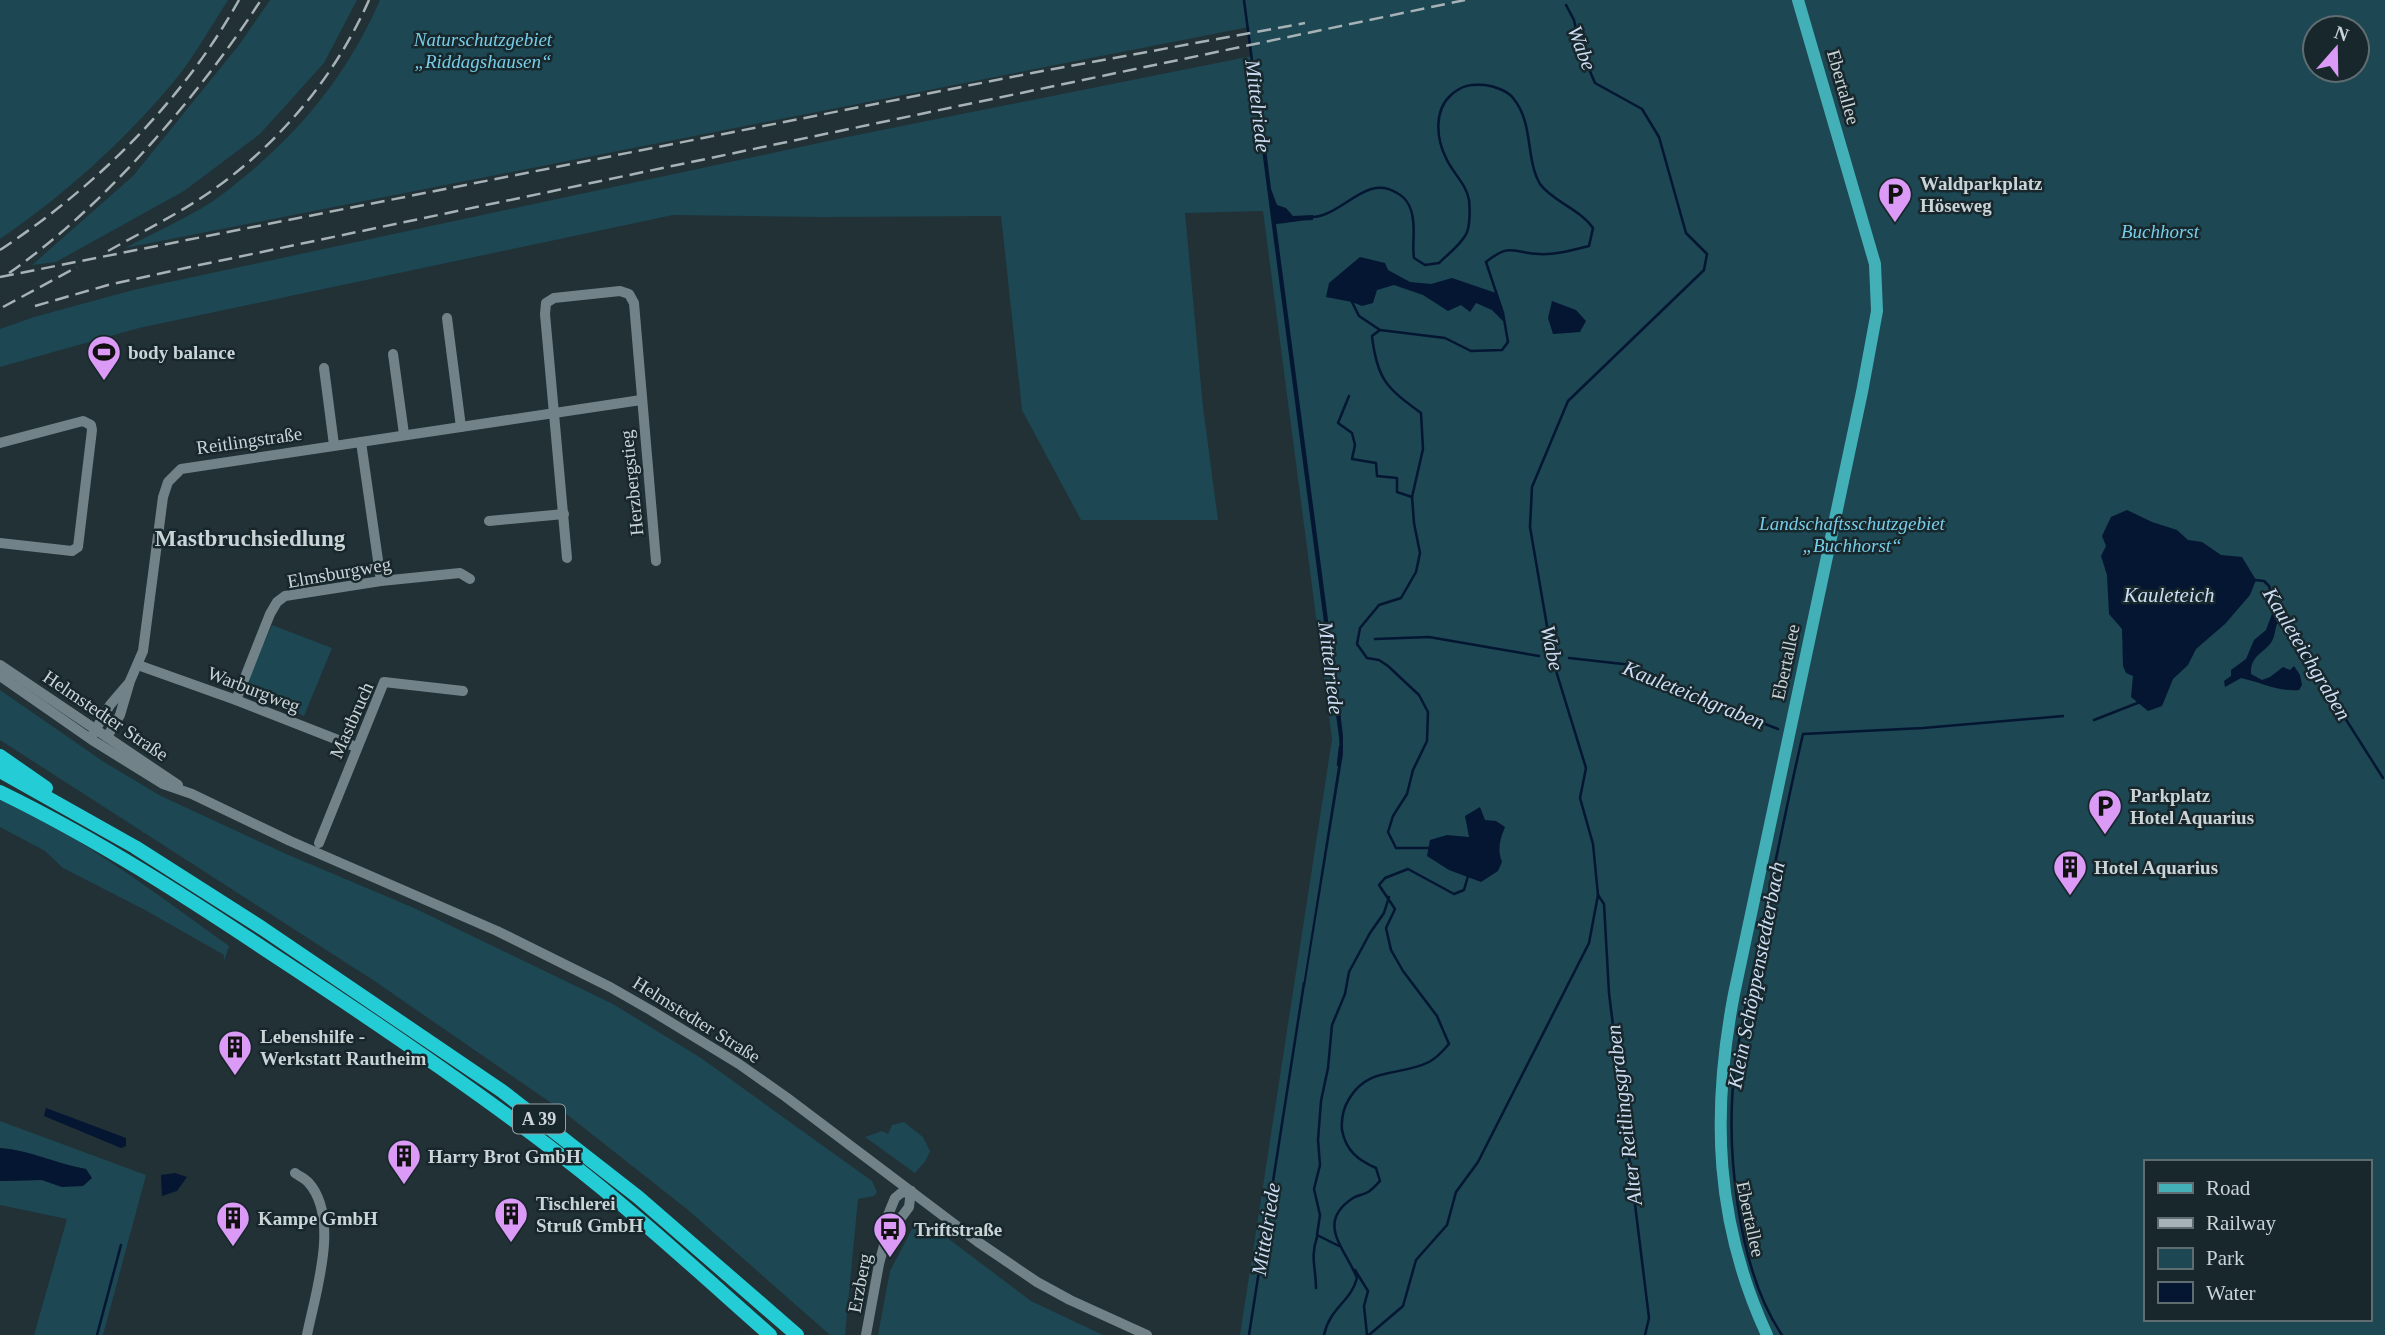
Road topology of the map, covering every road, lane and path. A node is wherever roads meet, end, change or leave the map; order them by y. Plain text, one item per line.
1 (1798, 0) edge
2 (447, 318) dead end
3 (393, 354) dead end
4 (324, 368) dead end
5 (641, 400) junction
6 (553, 413) junction
7 (461, 427) junction
8 (404, 434) junction
9 (361, 442) junction
10 (0, 443) edge
11 (334, 445) junction
12 (564, 514) junction
13 (489, 521) dead end
14 (0, 543) edge
15 (567, 558) dead end
16 (656, 561) dead end
17 (470, 579) dead end
18 (381, 581) junction
19 (138, 664) junction
20 (0, 665) edge
21 (0, 676) edge
22 (130, 681) junction
23 (463, 691) dead end
24 (236, 700) junction
25 (93, 734) junction
26 (107, 737) junction
27 (356, 747) junction
28 (0, 756) edge
29 (0, 771) edge
30 (0, 792) edge
31 (192, 794) junction
32 (71, 809) junction
33 (318, 843) dead end
34 (295, 1173) dead end
35 (911, 1191) junction
36 (886, 1238) junction
37 (307, 1335) edge
38 (770, 1335) edge
39 (797, 1335) edge
40 (866, 1335) edge
41 (1147, 1335) edge
42 (1767, 1335) edge

1 - 42 main road, Ebertallee
2 - 7 street
3 - 8 street
4 - 11 street
5 - 6 street, Reitlingstraße
5 - 6 street, Herzbergstieg
5 - 16 street, Herzbergstieg
6 - 7 street, Reitlingstraße
6 - 12 street
7 - 8 street, Reitlingstraße
8 - 9 street, Reitlingstraße
9 - 11 street, Reitlingstraße
9 - 18 street
10 - 14 street
11 - 19 street, Reitlingstraße
12 - 13 street
12 - 15 street
17 - 18 street, Elmsburgweg
18 - 24 street, Elmsburgweg
19 - 22 street, Reitlingstraße
19 - 24 street, Warburgweg
20 - 25 street, Helmstedter Straße
21 - 25 street, Helmstedter Straße
22 - 25 street, Reitlingstraße
22 - 26 street, Reitlingstraße
23 - 27 street, Mastbruch
24 - 27 street, Warburgweg
25 - 26 street
25 - 31 street, Helmstedter Straße
26 - 31 street, Helmstedter Straße
27 - 33 street, Mastbruch
28 - 32 highway
29 - 32 highway, A 39
30 - 38 highway, A 39
31 - 35 street, Helmstedter Straße
32 - 39 highway, A 39
34 - 37 street
35 - 36 street, Erzberg
35 - 36 street, Erzberg
35 - 41 street, Helmstedter Straße
36 - 40 street, Erzberg

